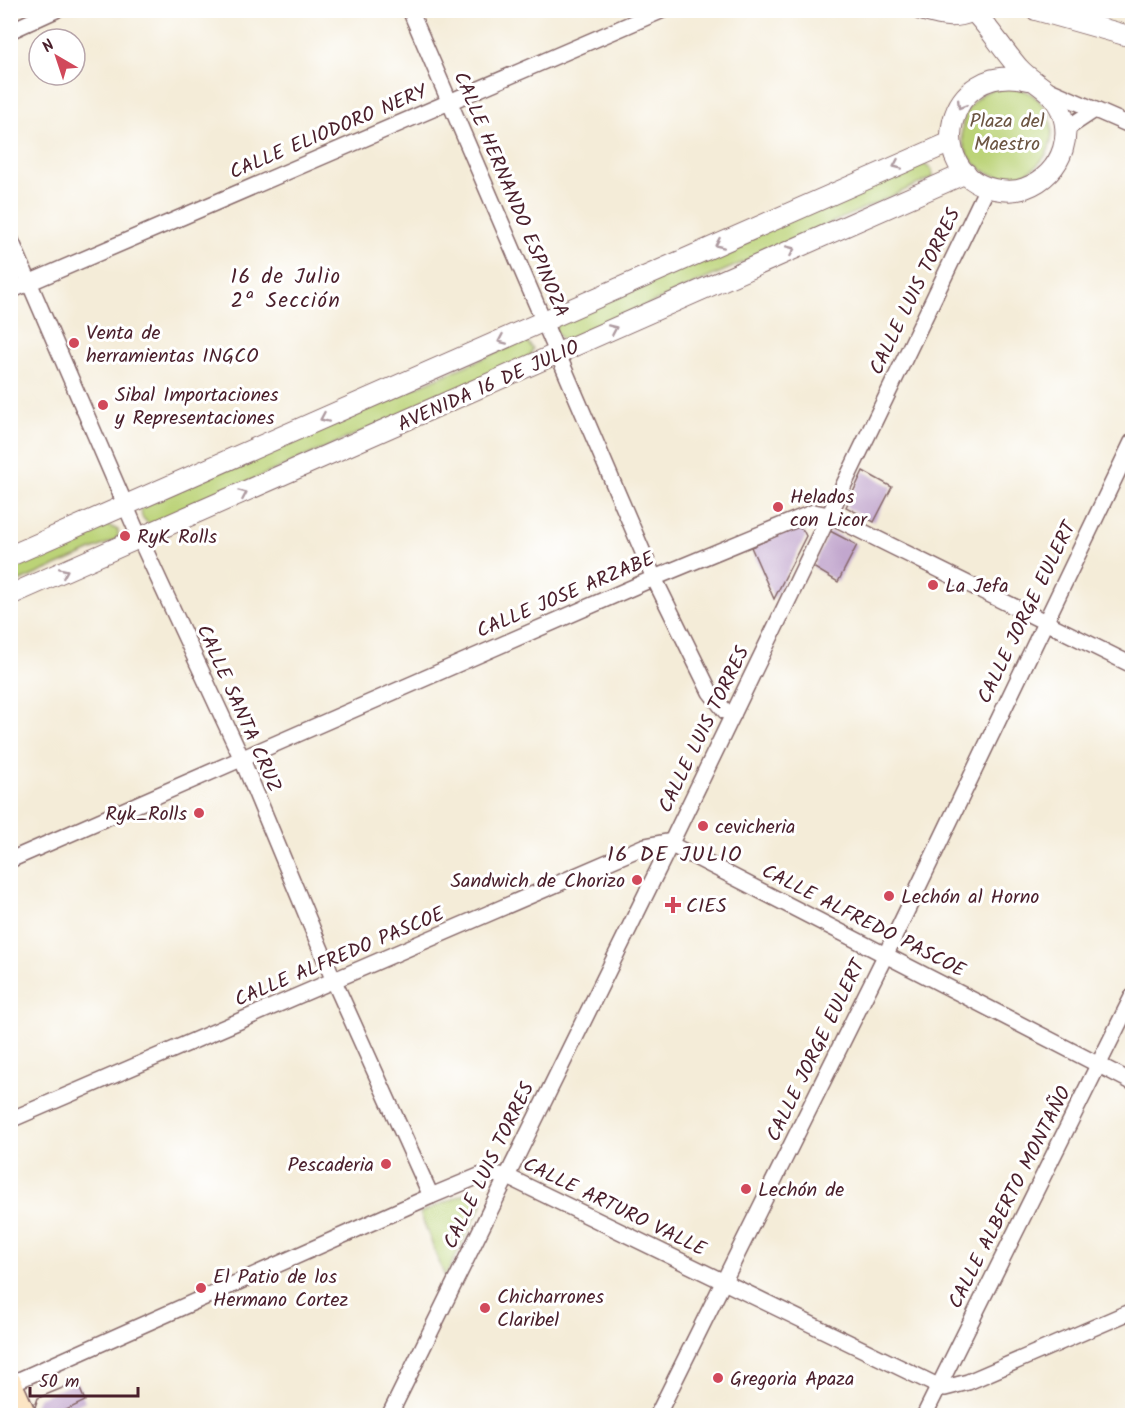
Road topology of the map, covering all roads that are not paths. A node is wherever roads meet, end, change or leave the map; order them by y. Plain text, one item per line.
1 (56, 10) edge
2 (410, 10) edge
3 (663, 10) edge
4 (921, 10) edge
5 (1036, 10) edge
6 (979, 14) edge
7 (10, 31) edge
8 (1132, 37) edge
9 (998, 44) junction
10 (988, 80) junction
11 (1035, 83) junction
12 (449, 102) junction
13 (1093, 111) junction
14 (1132, 126) edge
15 (1066, 129) junction
16 (951, 142) junction
17 (966, 173) junction
18 (987, 188) junction
19 (10, 238) edge
20 (30, 282) junction
21 (10, 291) edge
22 (544, 321) junction
23 (558, 353) junction
24 (1132, 442) edge
25 (126, 506) junction
26 (828, 516) junction
27 (140, 539) junction
28 (10, 556) edge
29 (654, 578) junction
30 (10, 595) edge
31 (1045, 621) junction
32 (1132, 665) edge
33 (733, 715) junction
34 (241, 757) junction
35 (671, 843) junction
36 (10, 860) edge
37 (886, 954) junction
38 (334, 981) junction
39 (1132, 997) edge
40 (1099, 1065) junction
41 (1132, 1082) edge
42 (10, 1120) edge
43 (506, 1176) junction
44 (431, 1196) junction
45 (724, 1282) junction
46 (1132, 1311) edge
47 (11, 1383) edge
48 (938, 1386) junction
49 (26, 1416) edge
50 (389, 1416) edge
51 (657, 1416) edge
52 (924, 1416) edge

1 - 7 street
2 - 12 street, CALLE HERNANDO ESPINOZA
3 - 12 street, CALLE ELIODORO NERY
4 - 6 street
5 - 8 street
6 - 9 street
9 - 10 street
9 - 11 street
10 - 11 street
10 -> 16 street
11 - 13 street
11 - 15 street
12 - 20 street, CALLE ELIODORO NERY
12 - 22 street, CALLE HERNANDO ESPINOZA
13 - 14 street
13 - 15 street
15 - 18 street
16 - 17 street
16 -> 22 street, AVENIDA 16 DE JULIO
17 - 18 street
23 -> 17 street, AVENIDA 16 DE JULIO
18 - 26 street, CALLE LUIS TORRES
19 - 20 street, CALLE SANTA CRUZ
20 - 21 street, CALLE ELIODORO NERY
20 - 25 street, CALLE SANTA CRUZ
22 - 23 street, CALLE HERNANDO ESPINOZA
22 -> 25 street, AVENIDA 16 DE JULIO
27 -> 23 street, AVENIDA 16 DE JULIO
23 - 29 street, CALLE HERNANDO ESPINOZA
24 - 31 street, CALLE JORGE EULERT
25 - 27 street, CALLE SANTA CRUZ
25 - 28 street, AVENIDA 16 DE JULIO
26 - 29 street, CALLE JOSE ARZABE
26 - 31 street, CALLE JOSE ARZABE
26 - 33 street, CALLE LUIS TORRES
30 -> 27 street, AVENIDA 16 DE JULIO
27 - 34 street, CALLE SANTA CRUZ
29 - 33 street, CALLE HERNANDO ESPINOZA
29 - 34 street, CALLE JOSE ARZABE
31 - 32 street, CALLE JOSE ARZABE
31 - 37 street, CALLE JORGE EULERT
33 - 35 street, CALLE LUIS TORRES
34 - 36 street, CALLE JOSE ARZABE
34 - 38 street, CALLE SANTA CRUZ
35 - 37 street, CALLE ALFREDO PASCOE
35 - 38 street, CALLE ALFREDO PASCOE
35 - 43 street, CALLE LUIS TORRES
37 - 40 street, CALLE ALFREDO PASCOE
37 - 45 street, CALLE JORGE EULERT
38 - 42 street, CALLE ALFREDO PASCOE
38 - 44 street, CALLE SANTA CRUZ
39 - 40 street, CALLE ALBERTO MONTAÑO
40 - 41 street, CALLE ALFREDO PASCOE
40 - 48 street, CALLE ALBERTO MONTAÑO
43 - 44 street, CALLE ARTURO VALLE
43 - 45 street, CALLE ARTURO VALLE
43 - 50 street, CALLE LUIS TORRES
44 - 47 street, CALLE ARTURO VALLE
45 - 48 street, CALLE ARTURO VALLE
45 - 51 street, CALLE JORGE EULERT
46 - 48 street
47 - 49 main road
48 - 52 street, CALLE ALBERTO MONTAÑO

